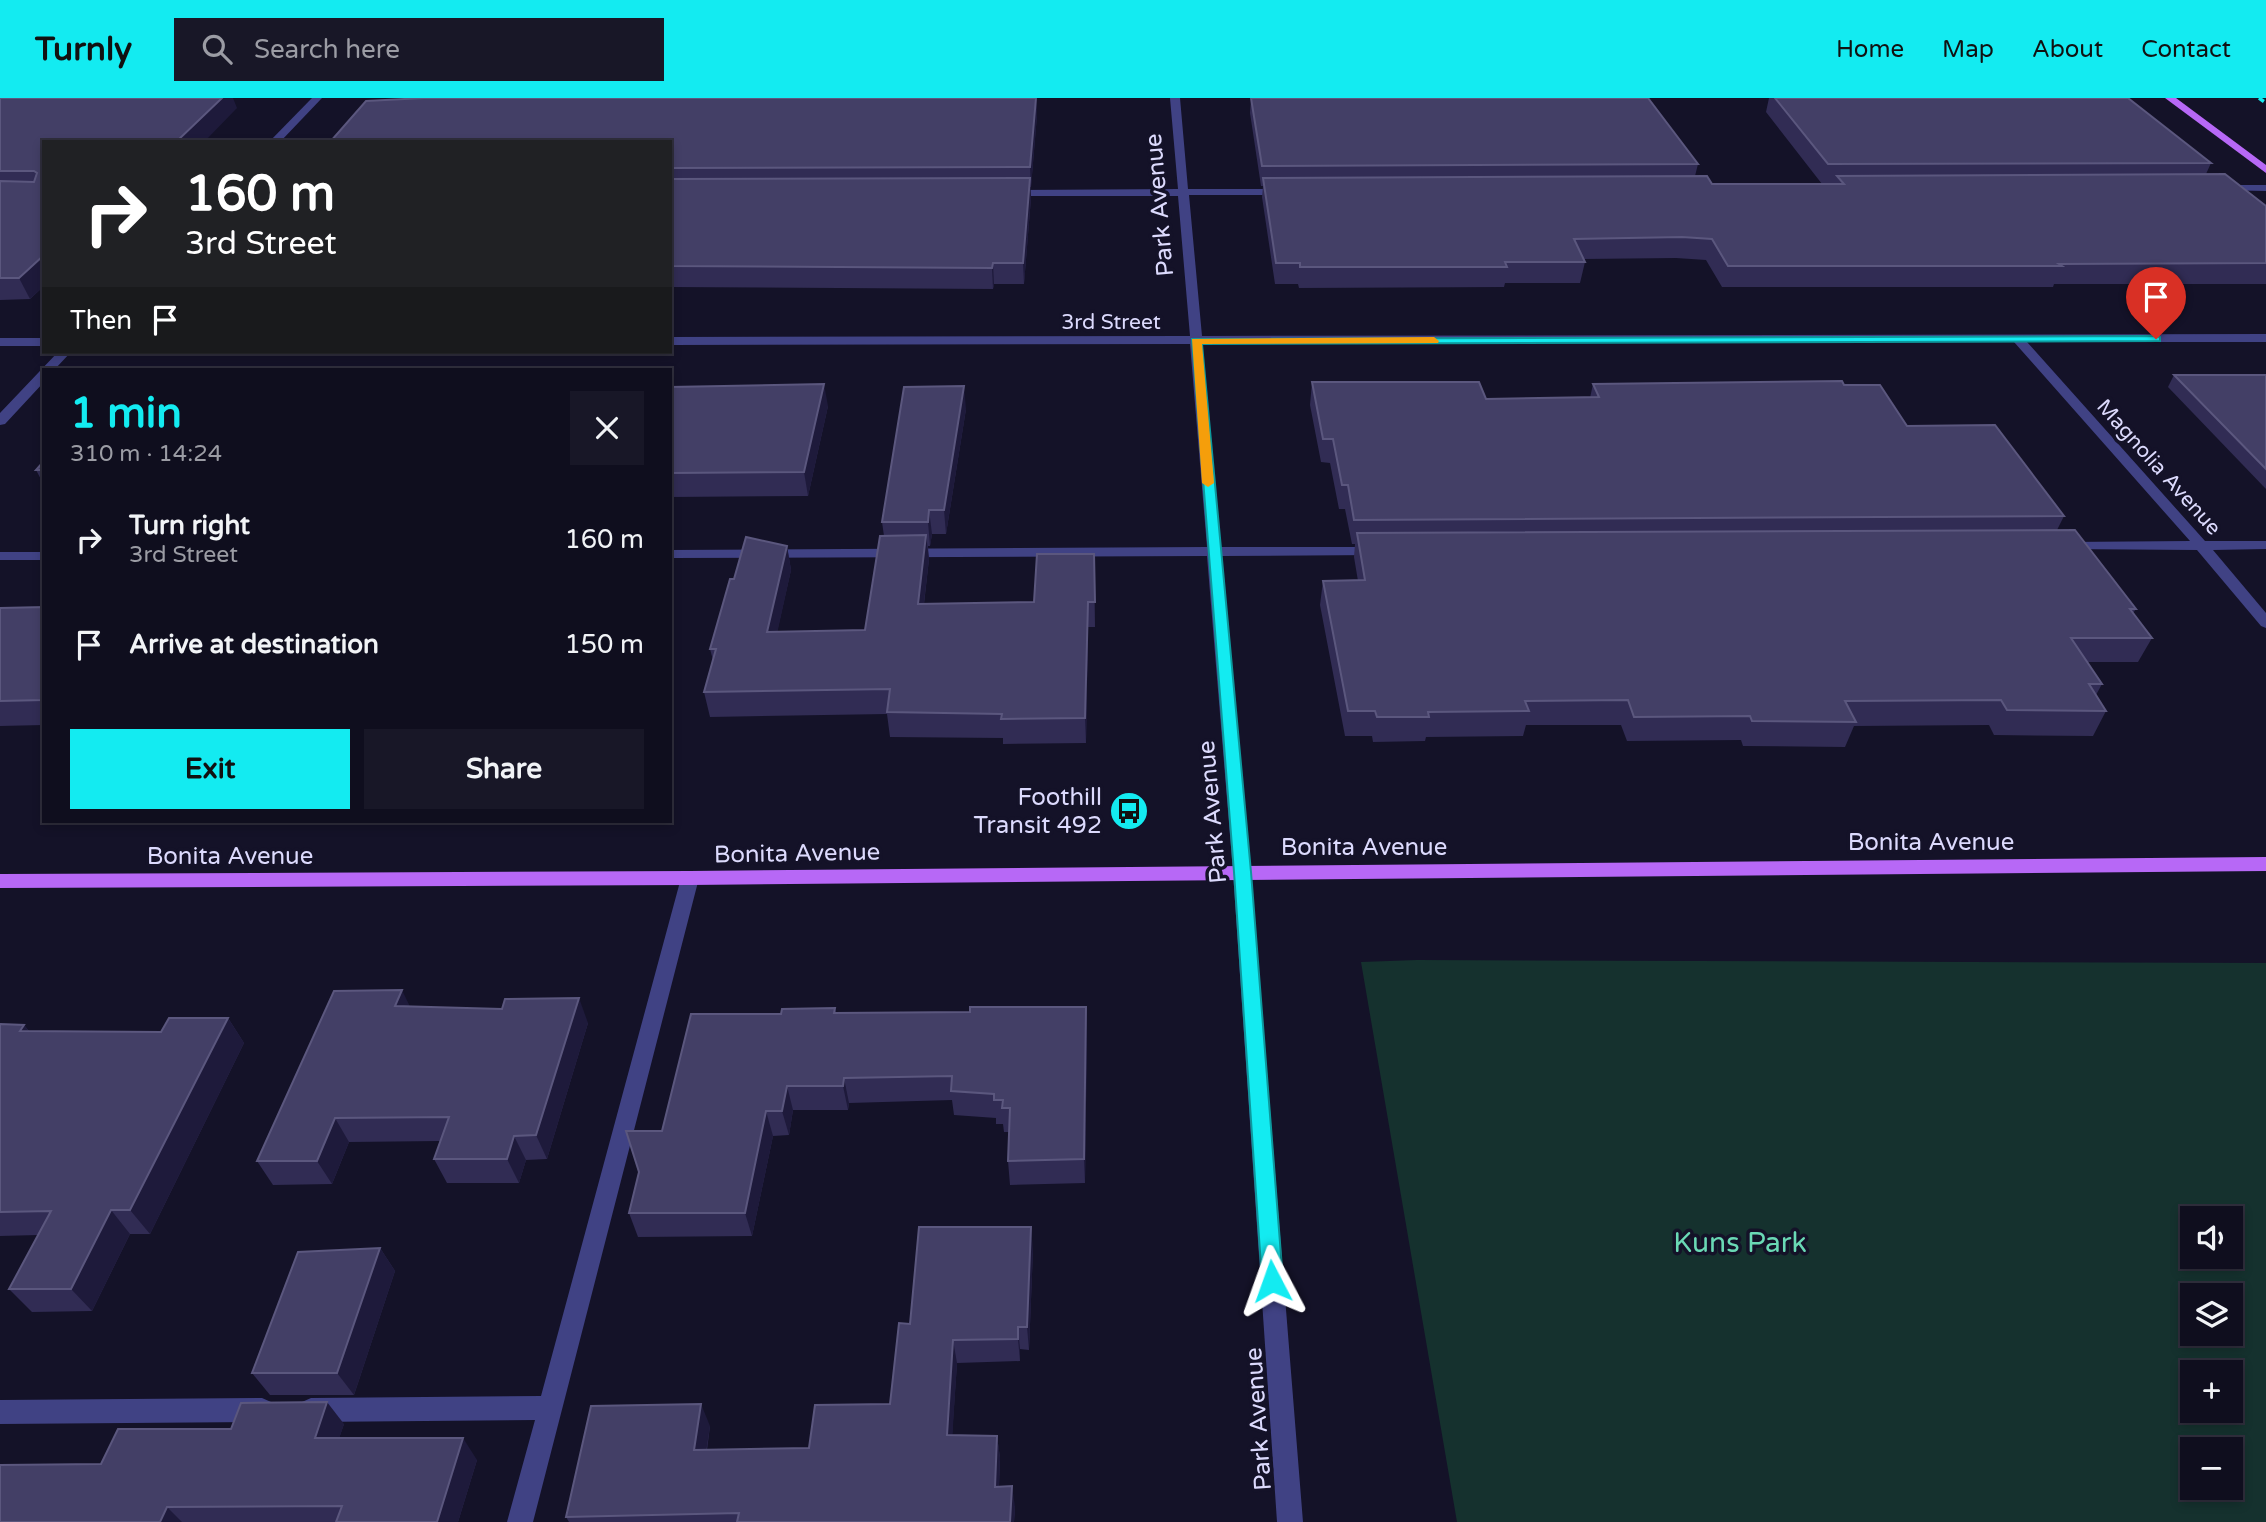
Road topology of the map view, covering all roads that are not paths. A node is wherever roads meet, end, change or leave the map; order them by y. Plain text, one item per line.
1 (317, 98) edge
2 (1175, 98) edge
3 (2170, 98) edge
4 (276, 140) edge
5 (2266, 170) edge
6 (2266, 187) edge
7 (2210, 188) edge
8 (1294, 192) edge
9 (1183, 193) junction
10 (989, 194) edge
11 (2266, 338) edge
12 (2019, 340) junction
13 (672, 341) edge
14 (1196, 341) junction
15 (0, 342) edge
16 (42, 342) edge
17 (63, 354) edge
18 (49, 368) edge
19 (42, 376) edge
20 (0, 421) edge
21 (2266, 545) edge
22 (2202, 546) junction
23 (2049, 547) edge
24 (1395, 551) edge
25 (1214, 552) junction
26 (672, 554) edge
27 (0, 556) edge
28 (42, 556) edge
29 (2266, 623) edge
30 (2266, 864) edge
31 (1242, 872) junction
32 (690, 878) junction
33 (0, 881) edge
34 (549, 1408) junction
35 (0, 1412) edge
36 (520, 1522) edge
37 (1290, 1522) edge

1 - 4 street
2 - 9 street, Park Avenue
3 - 5 main road
6 - 7 street
8 - 9 street
9 - 10 street
9 - 14 street, Park Avenue
11 - 12 street, 3rd Street
12 - 14 street, 3rd Street
12 - 22 street, Magnolia Avenue
13 - 14 street, 3rd Street
14 - 25 street, Park Avenue
15 - 16 street
17 - 18 street
19 - 20 street
21 - 22 street
22 - 23 street
22 - 29 street, Magnolia Avenue
24 - 25 street
25 - 26 street
25 - 31 street, Park Avenue
27 - 28 street
30 - 31 main road, Bonita Avenue
31 - 32 main road, Bonita Avenue
31 - 37 street, Park Avenue
32 - 33 main road, Bonita Avenue
32 - 34 street
34 - 35 street
34 - 36 street

